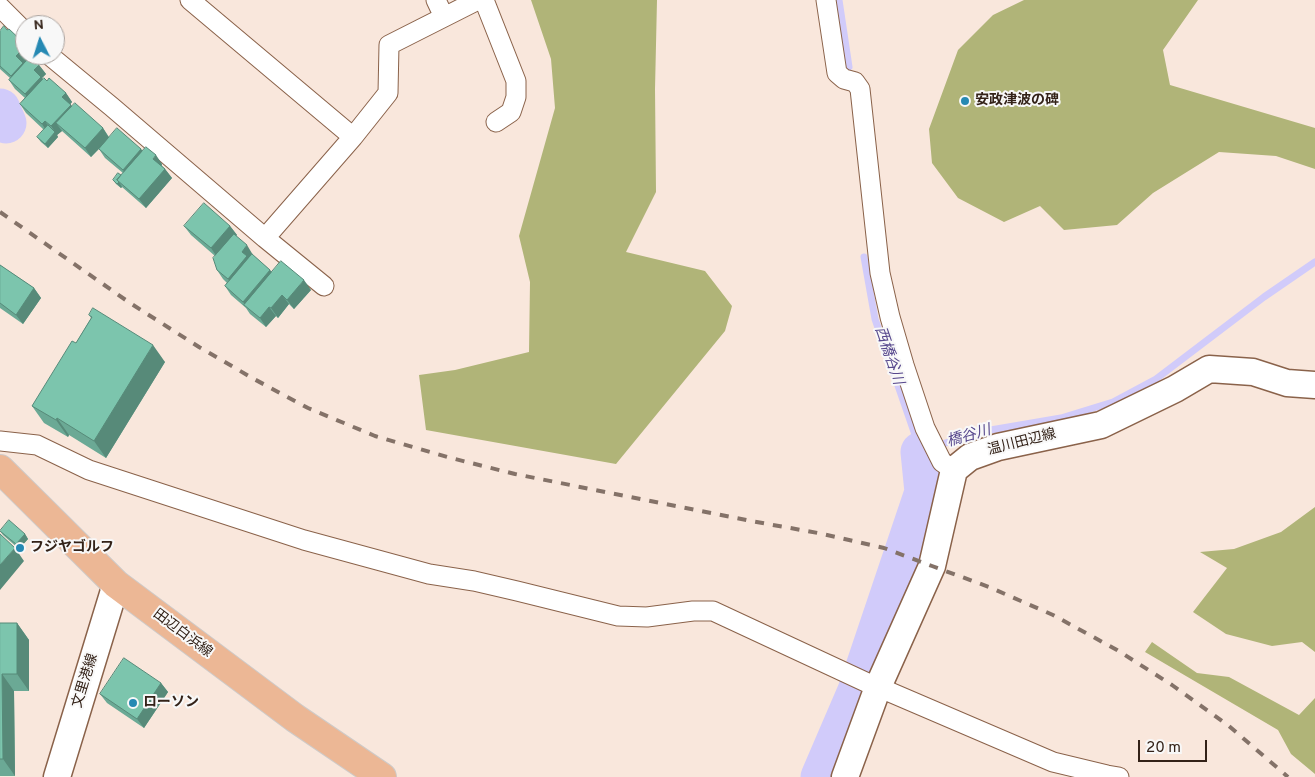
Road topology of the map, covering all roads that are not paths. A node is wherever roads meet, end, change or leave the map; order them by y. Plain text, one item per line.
1 (190, 0) edge
2 (436, 0) edge
3 (478, 0) edge
4 (484, 0) edge
5 (826, 0) edge
6 (0, 7) edge
7 (444, 17) junction
8 (15, 22) edge
9 (61, 65) edge
10 (496, 122) dead end
11 (353, 137) junction
12 (264, 238) junction
13 (324, 286) dead end
14 (1315, 385) edge
15 (0, 441) edge
16 (948, 466) junction
17 (0, 469) edge
18 (116, 584) junction
19 (875, 686) junction
20 (57, 777) edge
21 (382, 777) edge
22 (845, 777) edge
23 (1119, 777) edge

1 - 11 street
2 - 7 street
3 - 7 street
4 - 10 street
5 - 16 street
6 - 8 street
7 - 11 street
9 - 12 street
11 - 12 street
12 - 13 street
14 - 16 main road, 温川田辺線
15 - 19 street
16 - 19 main road
17 - 18 main road, 田辺白浜線
18 - 20 main road, 文里港線
18 - 21 main road, 田辺白浜線
19 - 22 main road
19 - 23 street

